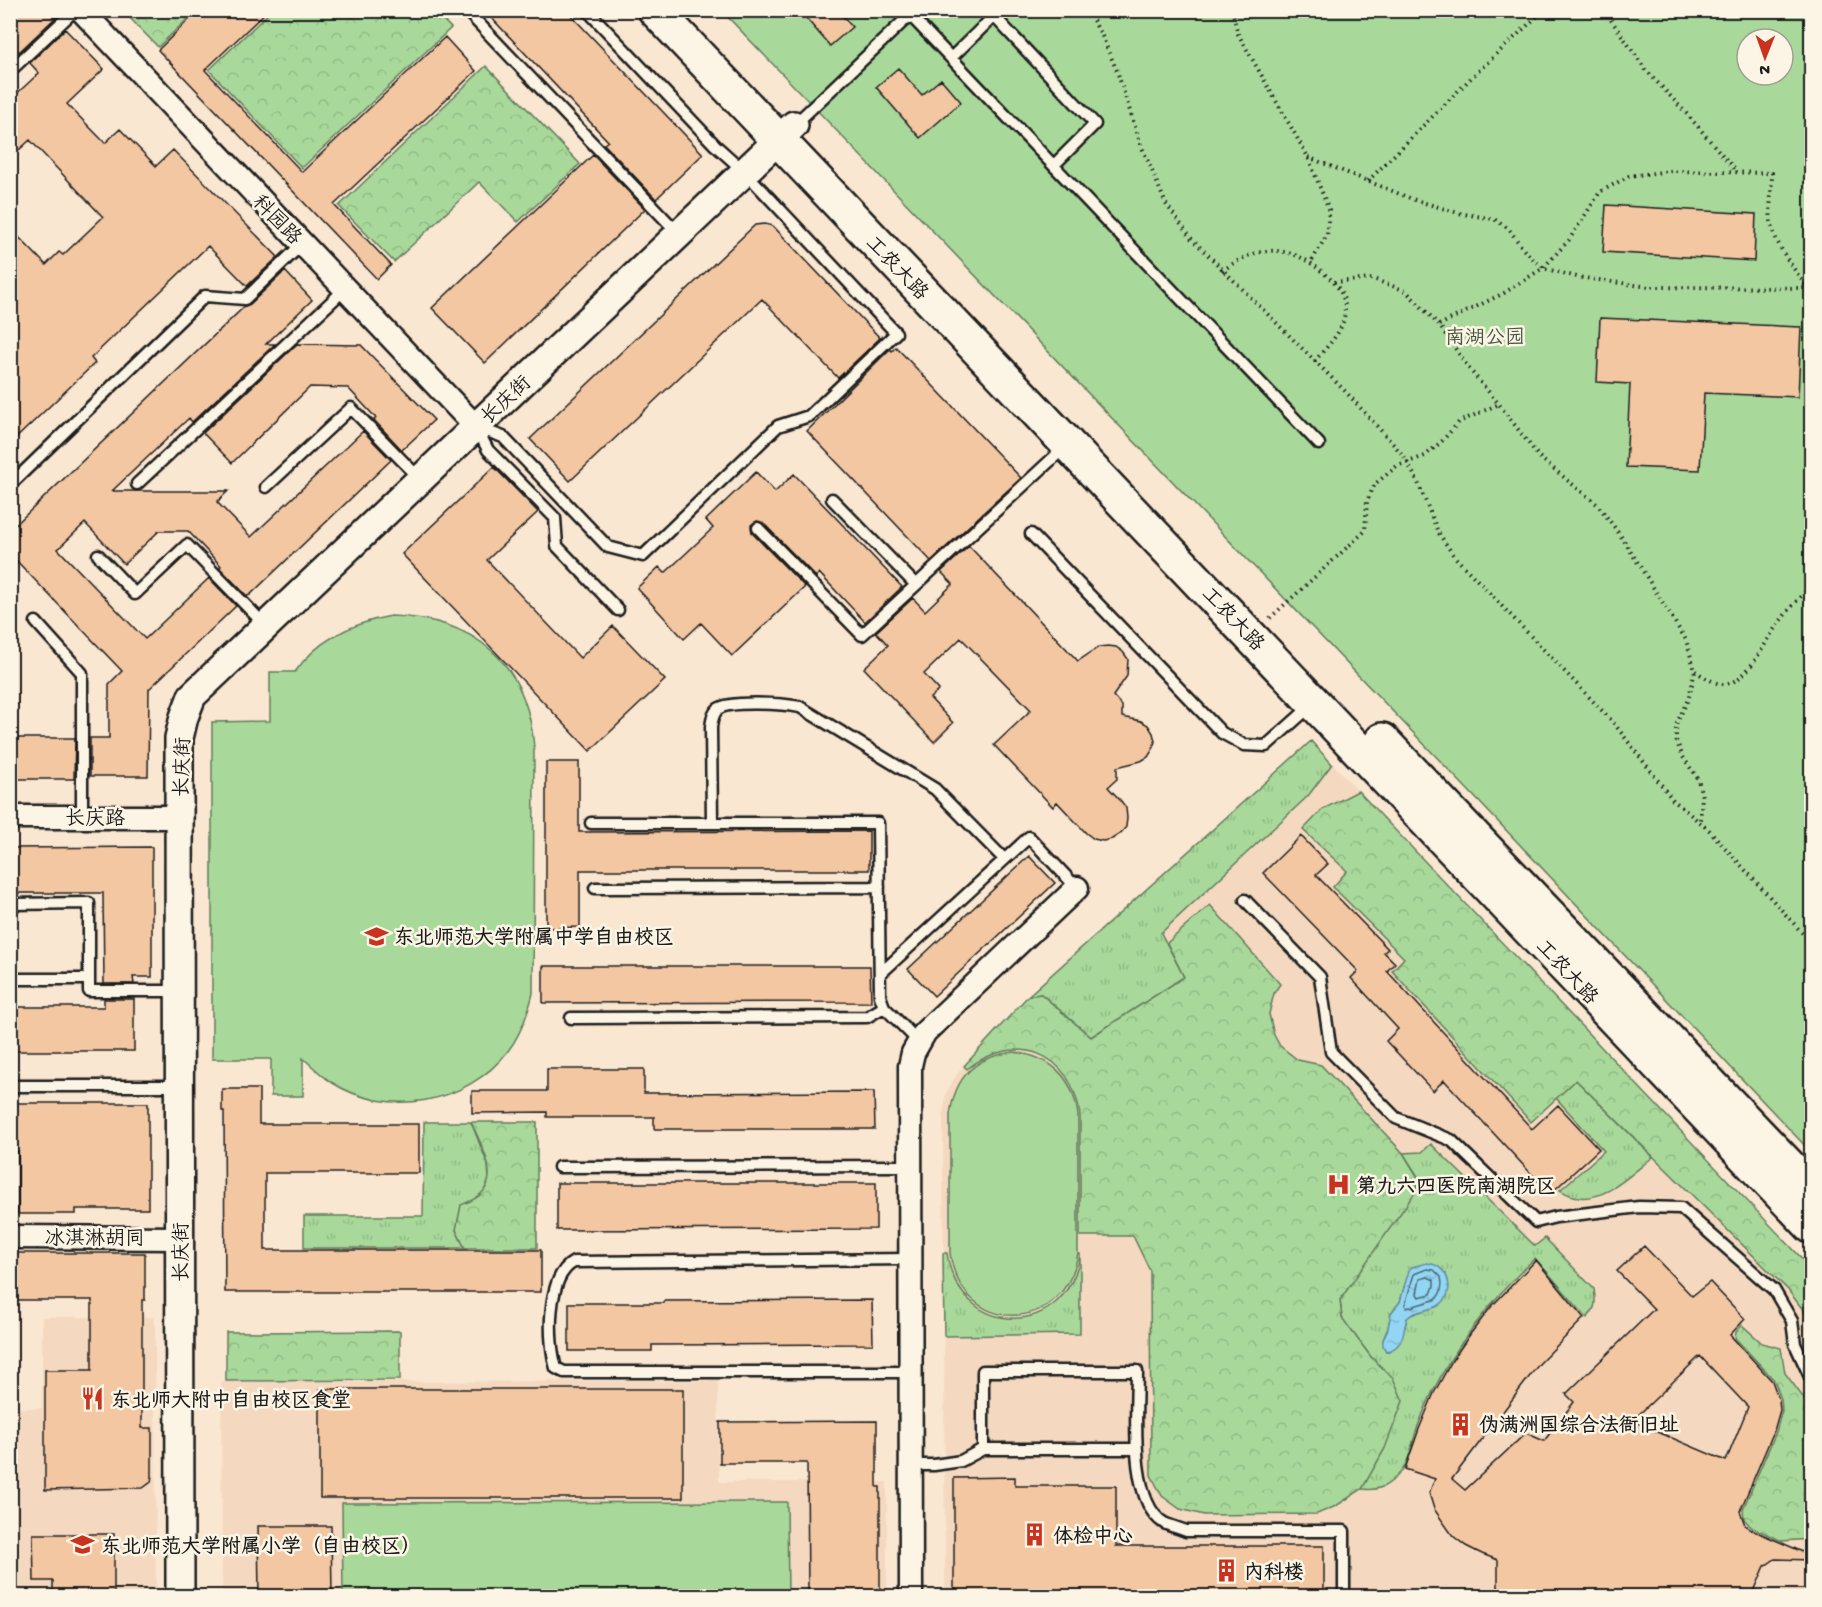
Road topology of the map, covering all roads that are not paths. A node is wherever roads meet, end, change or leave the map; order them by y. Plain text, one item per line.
1 (75, 10) edge
2 (81, 10) edge
3 (466, 10) edge
4 (587, 10) edge
5 (655, 10) edge
6 (686, 10) edge
7 (951, 58) junction
8 (13, 64) edge
9 (786, 133) junction
10 (1053, 165) junction
11 (745, 172) junction
12 (679, 235) junction
13 (302, 244) junction
14 (345, 289) junction
15 (476, 427) junction
16 (1319, 444) dead end
17 (1068, 445) junction
18 (420, 479) junction
19 (137, 484) dead end
20 (10, 485) edge
21 (266, 488) dead end
22 (832, 499) dead end
23 (758, 528) dead end
24 (1031, 534) dead end
25 (98, 555) dead end
26 (916, 585) junction
27 (618, 610) dead end
28 (36, 622) dead end
29 (265, 626) junction
30 (1315, 703) junction
31 (10, 817) edge
32 (82, 817) junction
33 (179, 817) junction
34 (591, 823) dead end
35 (712, 823) junction
36 (1004, 859) junction
37 (879, 887) junction
38 (595, 888) dead end
39 (1077, 888) joint
40 (1245, 900) dead end
41 (10, 904) edge
42 (880, 974) junction
43 (10, 980) edge
44 (89, 980) junction
45 (180, 991) junction
46 (884, 1007) junction
47 (571, 1018) dead end
48 (918, 1041) junction
49 (10, 1086) edge
50 (180, 1086) junction
51 (910, 1166) junction
52 (559, 1167) dead end
53 (1812, 1190) edge
54 (1812, 1227) edge
55 (10, 1237) edge
56 (180, 1238) junction
57 (910, 1259) junction
58 (910, 1372) junction
59 (1812, 1381) edge
60 (983, 1449) junction
61 (1137, 1449) junction
62 (910, 1465) junction
63 (180, 1596) edge
64 (910, 1596) edge
65 (1344, 1596) edge

1 - 8 lane
2 - 13 street, 科园路
3 - 12 lane
4 - 11 lane
5 - 9 main road, 工农大路
6 - 9 main road, 工农大路
7 - 9 lane
7 - 10 lane
7 - 10 lane
9 - 11 street, 长庆街
9 - 17 main road, 工农大路
9 - 53 main road, 工农大路
10 - 16 lane
11 - 12 street, 长庆街
11 - 15 lane
12 - 15 street, 长庆街
13 - 14 street, 科园路
13 - 20 lane
14 - 15 street, 科园路
14 - 19 lane
15 - 18 street, 长庆街
15 - 27 lane
17 - 26 lane
17 - 30 main road, 工农大路
18 - 21 lane
18 - 29 street, 长庆街
22 - 26 lane
23 - 26 lane
24 - 30 lane
25 - 29 lane
28 - 32 lane
29 - 33 street, 长庆街
30 - 54 main road, 工农大路
31 - 32 street, 长庆路
32 - 33 street, 长庆路
33 - 45 street, 长庆街
34 - 35 lane
35 - 36 lane
35 - 37 lane
36 - 39 lane
36 - 42 lane
37 - 38 lane
37 - 42 lane
39 - 48 street
40 - 59 lane
41 - 44 lane
42 - 46 lane
43 - 44 lane
44 - 45 lane
45 - 50 street, 长庆街
46 - 47 lane
46 - 48 lane
48 - 51 street
49 - 50 lane
50 - 56 street, 长庆街
51 - 52 lane
51 - 57 street
55 - 56 street, 冰淇淋胡同
56 - 63 street, 长庆街
57 - 58 street
57 - 58 lane
58 - 62 street
60 - 61 lane
60 - 61 lane
60 - 62 lane
61 - 65 lane
62 - 64 street

